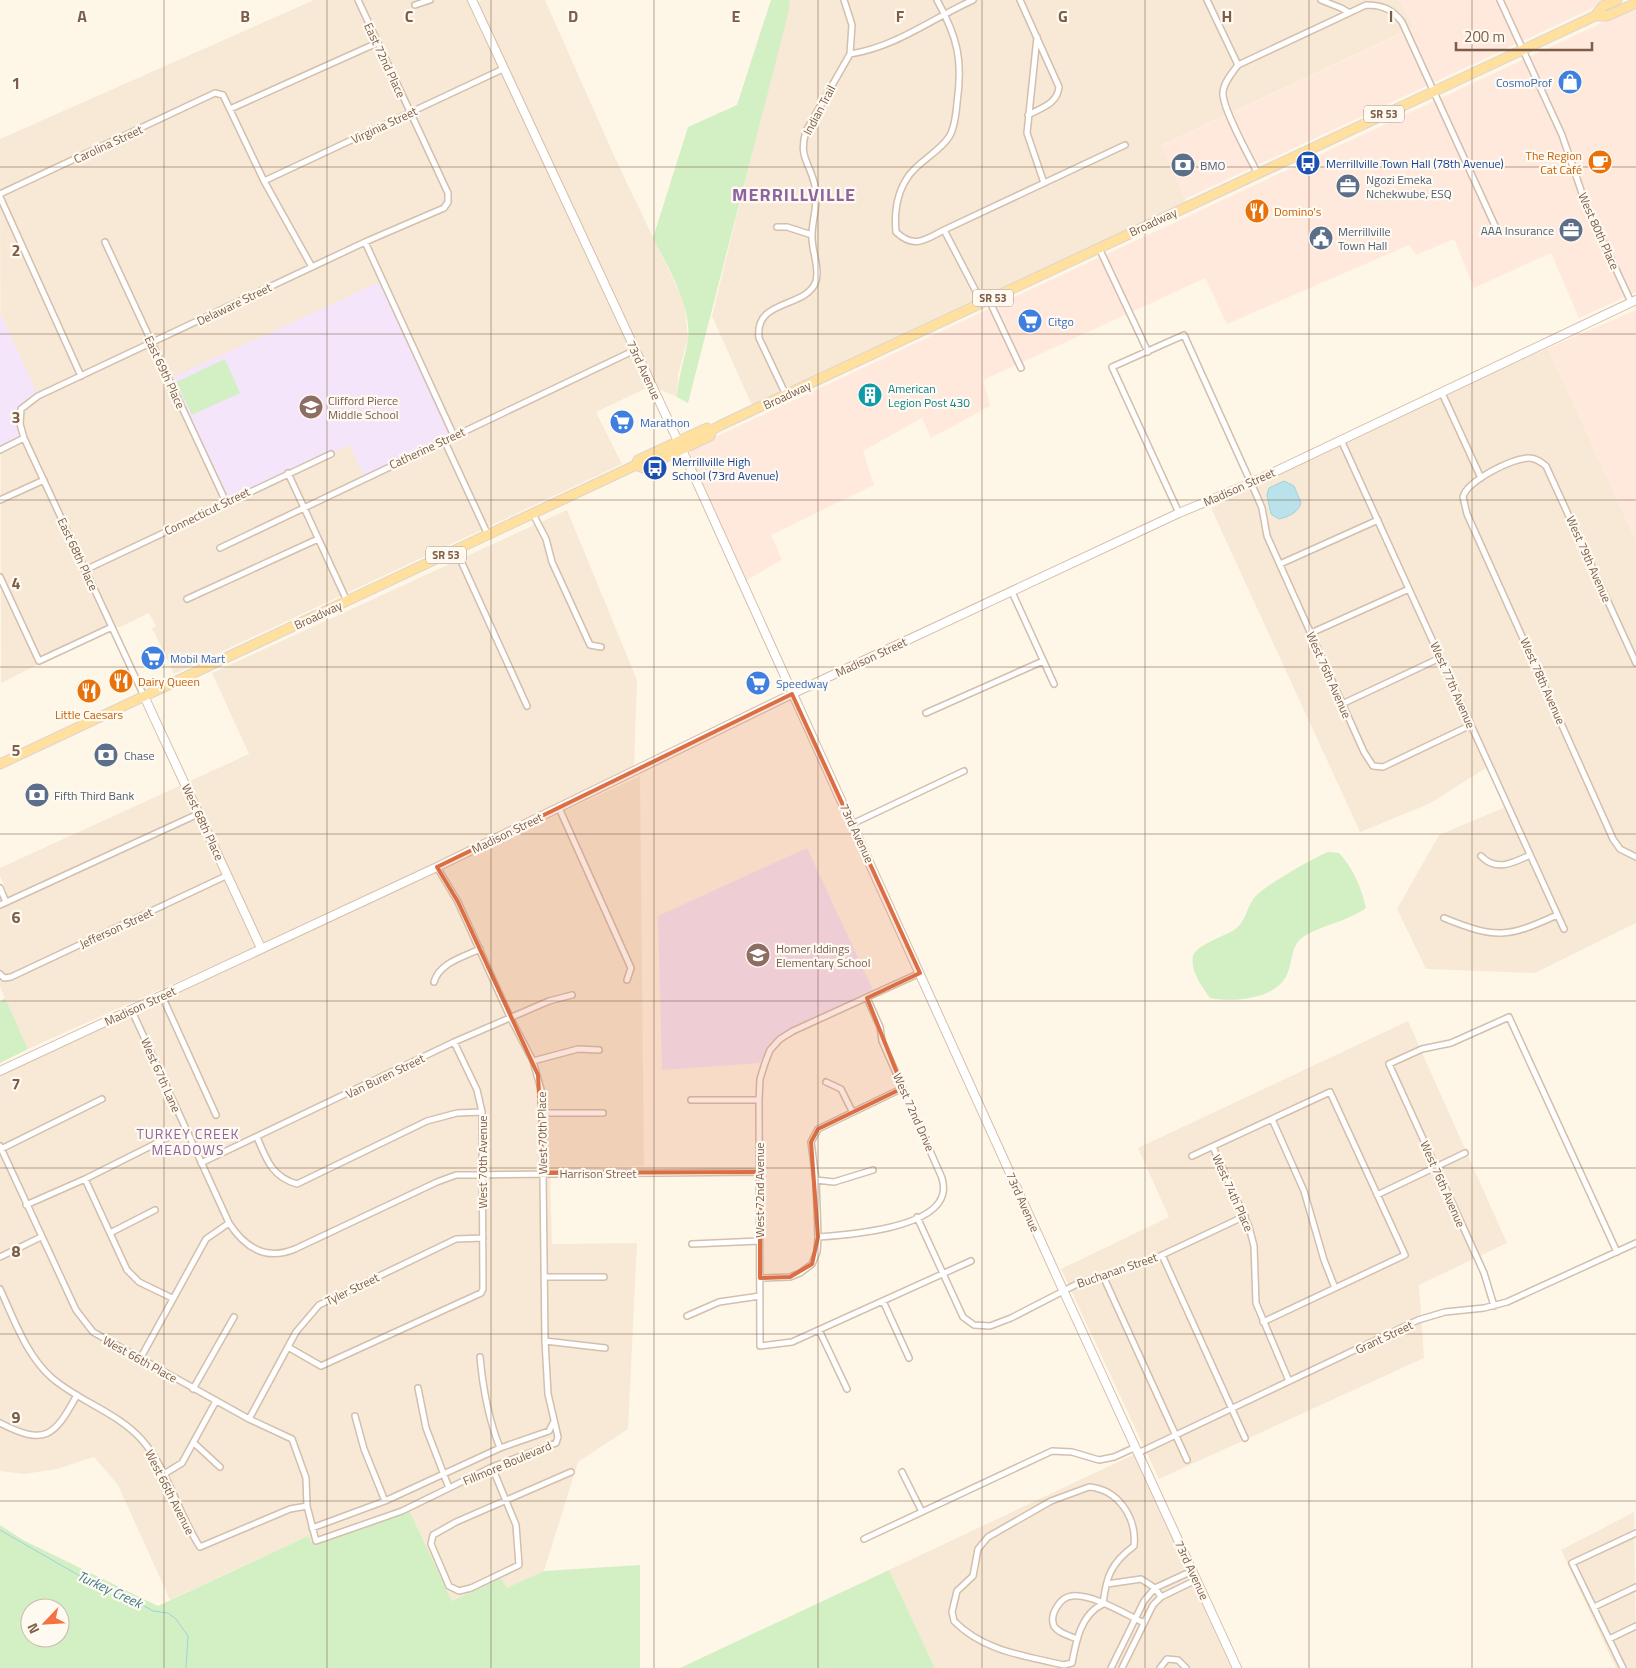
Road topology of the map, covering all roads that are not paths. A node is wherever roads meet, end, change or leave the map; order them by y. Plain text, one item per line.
1 (358, 0) edge
2 (430, 0) edge
3 (472, 0) edge
4 (844, 0) edge
5 (937, 0) edge
6 (973, 0) edge
7 (1020, 0) edge
8 (1207, 0) edge
9 (1321, 0) edge
10 (1500, 0) edge
11 (1617, 0) edge
12 (1636, 2) edge
13 (415, 5) dead end
14 (1348, 12) junction
15 (944, 13) junction
16 (1595, 16) junction
17 (1038, 37) junction
18 (377, 43) junction
19 (1523, 49) junction
20 (850, 54) junction
21 (1238, 65) junction
22 (503, 69) junction
23 (1433, 91) junction
24 (230, 109) junction
25 (410, 113) junction
26 (1028, 115) junction
27 (1125, 145) dead end
28 (1258, 174) junction
29 (264, 181) junction
30 (1044, 183) junction
31 (0, 196) edge
32 (448, 202) joint
33 (777, 227) dead end
34 (1496, 228) dead end
35 (944, 230) junction
36 (812, 235) junction
37 (105, 242) dead end
38 (365, 242) junction
39 (1099, 248) junction
40 (312, 267) junction
41 (986, 301) junction
42 (1634, 301) edge
43 (151, 344) junction
44 (635, 350) junction
45 (1148, 352) junction
46 (1021, 368) dead end
47 (81, 376) junction
48 (1442, 393) junction
49 (786, 395) junction
50 (21, 409) joint
51 (454, 436) junction
52 (24, 438) junction
53 (444, 440) junction
54 (1341, 440) junction
55 (680, 445) junction
56 (0, 450) edge
57 (331, 454) dead end
58 (288, 473) junction
59 (1481, 478) junction
60 (44, 480) junction
61 (1251, 482) junction
62 (0, 500) edge
63 (226, 502) junction
64 (304, 507) junction
65 (1179, 513) junction
66 (533, 514) junction
67 (1378, 520) junction
68 (488, 535) junction
69 (318, 539) junction
70 (220, 548) dead end
71 (456, 550) junction
72 (1280, 564) junction
73 (85, 570) junction
74 (0, 577) edge
75 (1409, 589) junction
76 (1012, 592) junction
77 (187, 599) dead end
78 (347, 602) junction
79 (112, 627) junction
80 (1311, 633) junction
81 (601, 647) dead end
82 (1440, 658) junction
83 (1043, 661) junction
84 (1636, 663) edge
85 (1054, 684) dead end
86 (792, 694) junction
87 (144, 696) junction
88 (1342, 704) junction
89 (528, 706) dead end
90 (926, 714) dead end
91 (1471, 725) junction
92 (0, 764) edge
93 (964, 771) dead end
94 (559, 808) junction
95 (198, 814) junction
96 (852, 824) junction
97 (1530, 855) junction
98 (1481, 856) dead end
99 (1636, 857) edge
100 (438, 867) junction
101 (228, 875) junction
102 (0, 888) edge
103 (6, 902) junction
104 (0, 905) edge
105 (1557, 914) junction
106 (1444, 918) dead end
107 (1564, 929) dead end
108 (261, 948) junction
109 (480, 949) junction
110 (920, 972) junction
111 (2, 976) edge
112 (627, 980) dead end
113 (434, 982) dead end
114 (572, 995) dead end
115 (162, 996) junction
116 (867, 998) junction
117 (132, 1011) junction
118 (510, 1017) junction
119 (454, 1042) junction
120 (599, 1050) dead end
121 (533, 1061) junction
122 (0, 1071) edge
123 (826, 1082) dead end
124 (903, 1088) junction
125 (102, 1099) dead end
126 (691, 1100) dead end
127 (759, 1100) junction
128 (852, 1111) junction
129 (482, 1112) junction
130 (543, 1113) junction
131 (603, 1113) dead end
132 (216, 1114) dead end
133 (1272, 1119) junction
134 (185, 1129) junction
135 (256, 1137) junction
136 (1, 1147) edge
137 (1214, 1147) junction
138 (1465, 1153) dead end
139 (1192, 1156) dead end
140 (201, 1163) junction
141 (1436, 1167) junction
142 (873, 1170) dead end
143 (760, 1172) junction
144 (543, 1173) junction
145 (482, 1174) junction
146 (85, 1179) junction
147 (816, 1180) junction
148 (1377, 1195) junction
149 (26, 1204) junction
150 (155, 1210) dead end
151 (1245, 1216) junction
152 (916, 1217) junction
153 (229, 1223) junction
154 (110, 1233) junction
155 (41, 1237) junction
156 (818, 1237) junction
157 (483, 1238) junction
158 (759, 1241) junction
159 (1636, 1243) edge
160 (692, 1244) dead end
161 (1617, 1252) junction
162 (273, 1255) joint
163 (1162, 1255) junction
164 (0, 1258) edge
165 (971, 1261) dead end
166 (942, 1274) junction
167 (1103, 1276) junction
168 (544, 1277) junction
169 (604, 1277) dead end
170 (760, 1278) junction
171 (1335, 1288) junction
172 (0, 1289) edge
173 (1063, 1290) junction
174 (760, 1296) junction
175 (172, 1298) junction
176 (883, 1301) junction
177 (1494, 1306) junction
178 (687, 1316) dead end
179 (234, 1317) dead end
180 (1263, 1322) junction
181 (819, 1330) junction
182 (545, 1341) junction
183 (288, 1347) junction
184 (605, 1348) dead end
185 (480, 1357) dead end
186 (909, 1358) dead end
187 (140, 1359) junction
188 (1289, 1381) junction
189 (418, 1388) dead end
190 (193, 1389) junction
191 (847, 1389) dead end
192 (77, 1395) junction
193 (216, 1401) junction
194 (1232, 1409) junction
195 (355, 1416) dead end
196 (249, 1419) junction
197 (0, 1423) edge
198 (553, 1423) junction
199 (1176, 1435) junction
200 (1245, 1438) dead end
201 (194, 1443) junction
202 (500, 1448) junction
203 (1137, 1450) junction
204 (1187, 1460) dead end
205 (220, 1467) dead end
206 (492, 1468) junction
207 (571, 1472) dead end
208 (902, 1472) dead end
209 (164, 1474) junction
210 (443, 1474) junction
211 (449, 1488) junction
212 (506, 1500) junction
213 (385, 1501) junction
214 (308, 1506) junction
215 (922, 1512) junction
216 (312, 1528) junction
217 (1636, 1533) edge
218 (864, 1539) dead end
219 (1192, 1571) junction
220 (1196, 1580) junction
221 (1107, 1584) junction
222 (1636, 1587) edge
223 (1156, 1588) junction
224 (1161, 1597) junction
225 (1103, 1604) junction
226 (1594, 1607) junction
227 (1134, 1618) junction
228 (1144, 1623) junction
229 (1636, 1626) edge
230 (1077, 1639) junction
231 (1609, 1639) junction
232 (1110, 1668) edge
233 (1122, 1668) edge
234 (1160, 1668) edge
235 (1186, 1668) edge
236 (1237, 1668) edge
237 (1623, 1668) edge

1 - 18 street, East 72nd Place
2 - 13 street
3 - 22 street, 73rd Avenue
4 - 20 street, Indian Trail
5 - 15 street
6 - 15 street
7 - 17 street
8 - 21 street
9 - 14 street
10 - 19 street, West 80th Place
11 - 16 main road, Broadway / SR 53
12 - 16 main road, Broadway / SR 53
14 - 21 street
14 - 23 street
15 - 20 street
15 - 35 street
16 - 19 main road, Broadway / SR 53
17 - 26 street
17 - 26 street
18 - 24 street
18 - 25 street, East 72nd Place
19 - 23 main road, Broadway / SR 53
19 - 42 street, West 80th Place
20 - 36 street, Indian Trail
21 - 28 street
22 - 25 street, Virginia Street
22 - 44 street, 73rd Avenue
23 - 28 main road, Broadway / SR 53
23 - 34 street
24 - 29 street
24 - 31 street, Carolina Street
25 - 29 street, Virginia Street
25 - 32 street, East 72nd Place
26 - 30 street
27 - 30 street
28 - 39 main road, Broadway / SR 53
29 - 40 street
30 - 35 street
31 - 47 street
32 - 38 street, Delaware Street
33 - 36 street
35 - 41 street
36 - 49 street, Indian Trail
37 - 43 street, East 69th Place
38 - 40 street, Delaware Street
38 - 51 street
39 - 41 main road, Broadway / SR 53
39 - 45 street
40 - 43 street, Delaware Street
41 - 46 street
41 - 49 main road, Broadway / SR 53
42 - 48 street, Madison Street
43 - 47 street, Delaware Street
43 - 63 street, East 69th Place
44 - 51 street, Catherine Street
44 - 55 street, 73rd Avenue
45 - 61 street, West 76th Avenue
45 - 65 street
47 - 50 street, Delaware Street
48 - 54 street, Madison Street
48 - 59 street
49 - 55 main road, Broadway / SR 53
50 - 52 street, East 68th Place
51 - 53 street, Catherine Street
52 - 56 street
52 - 60 street, East 68th Place
53 - 64 street, Catherine Street
53 - 68 street
54 - 61 street, Madison Street
54 - 67 street, West 77th Avenue
55 - 66 main road, Broadway / SR 53
55 - 86 street, 73rd Avenue
57 - 58 street, Connecticut Street
58 - 63 street, Connecticut Street
58 - 64 street
59 - 84 street, West 79th Avenue
59 - 99 street, West 78th Avenue
60 - 62 street
60 - 73 street, East 68th Place
61 - 65 street, Madison Street
61 - 72 street, West 76th Avenue
63 - 73 street, Connecticut Street
64 - 69 street
64 - 70 street, Catherine Street
65 - 76 street, Madison Street
66 - 68 main road, Broadway / SR 53
66 - 81 street
67 - 72 street
67 - 75 street, West 77th Avenue
68 - 71 main road, Broadway / SR 53
69 - 77 street
69 - 78 street
71 - 78 main road, Broadway / SR 53
71 - 89 street
72 - 80 street, West 76th Avenue
73 - 79 street, East 68th Place
74 - 79 street
75 - 80 street
75 - 82 street, West 77th Avenue
76 - 83 street
76 - 86 street, Madison Street
78 - 87 main road, Broadway / SR 53
79 - 87 street, East 68th Place
80 - 88 street, West 76th Avenue
82 - 88 street
82 - 91 street, West 77th Avenue
83 - 85 street
83 - 90 street
86 - 94 street, Madison Street
86 - 96 street, 73rd Avenue
87 - 92 main road, Broadway / SR 53
87 - 95 street, West 68th Place
88 - 91 street, West 76th Avenue
91 - 97 street, West 77th Avenue
93 - 96 street
94 - 100 street, Madison Street
94 - 112 street
95 - 101 street, West 68th Place
95 - 103 street
96 - 110 street, 73rd Avenue
97 - 98 street
97 - 105 street, West 77th Avenue
100 - 108 street, Madison Street
100 - 109 street, West 70th Place
101 - 108 street, West 68th Place
101 - 111 street, Jefferson Street
102 - 103 street
103 - 104 street
105 - 106 street
105 - 107 street, West 77th Avenue
108 - 115 street, Madison Street
109 - 113 street
109 - 118 street, West 70th Place
110 - 116 street
110 - 173 street, 73rd Avenue
114 - 118 street, Van Buren Street
115 - 117 street, Madison Street
115 - 132 street
116 - 124 street, West 72nd Drive
116 - 127 street, West 72nd Avenue
117 - 122 street, Madison Street
117 - 134 street, West 67th Lane
118 - 119 street, Van Buren Street
118 - 121 street, West 70th Place
119 - 129 street, West 70th Avenue
119 - 135 street, Van Buren Street
120 - 121 street
121 - 130 street, West 70th Place
123 - 128 street
124 - 128 street
124 - 152 street, West 72nd Drive
125 - 136 street
126 - 127 street
127 - 143 street, West 72nd Avenue
128 - 147 street
129 - 135 street
129 - 145 street, West 70th Avenue
130 - 131 street
130 - 144 street, West 70th Place
133 - 137 street
133 - 148 street
133 - 171 street
134 - 140 street, West 67th Lane
134 - 146 street
135 - 140 street, Van Buren Street
136 - 149 street, West 66th Place
137 - 139 street
137 - 151 street, West 74th Place
138 - 141 street
140 - 153 street, West 67th Lane
141 - 148 street
141 - 161 street, West 76th Avenue
141 - 177 street, West 76th Avenue
142 - 147 street
143 - 144 street, Harrison Street
143 - 158 street, West 72nd Avenue
144 - 145 street, Harrison Street
144 - 168 street, West 70th Place
145 - 157 street, West 70th Avenue
145 - 162 street, Harrison Street
146 - 149 street
146 - 154 street
147 - 156 street
148 - 171 street
149 - 155 street, West 66th Place
150 - 154 street
151 - 163 street, Buchanan Street
151 - 180 street, West 74th Place
152 - 156 street, West 72nd Drive
152 - 166 street
153 - 162 street, West 67th Lane
153 - 175 street
154 - 175 street
155 - 164 street
155 - 187 street, West 66th Place
156 - 170 street
157 - 183 street, Tyler Street
157 - 183 street, West 70th Avenue
158 - 160 street
158 - 170 street, West 72nd Avenue
159 - 161 street, Grant Street
161 - 177 street, Grant Street
163 - 167 street, Buchanan Street
163 - 194 street
165 - 166 street
166 - 173 street, Buchanan Street
166 - 176 street
167 - 173 street, Buchanan Street
167 - 199 street
168 - 169 street
168 - 182 street, West 70th Place
170 - 174 street, West 72nd Avenue
171 - 180 street
172 - 192 street, West 66th Avenue
173 - 203 street, 73rd Avenue
174 - 178 street
174 - 181 street, West 72nd Avenue
175 - 187 street
176 - 181 street
176 - 186 street
177 - 188 street, Grant Street
179 - 190 street
180 - 188 street, West 74th Place
181 - 191 street
182 - 184 street
182 - 198 street, West 70th Place
183 - 196 street, Tyler Street
185 - 202 street
187 - 190 street, West 66th Place
188 - 194 street, Grant Street
189 - 210 street
190 - 193 street, West 66th Place
192 - 197 street
192 - 209 street, West 66th Avenue
193 - 196 street, West 66th Place
193 - 201 street
194 - 199 street, Grant Street
194 - 200 street
195 - 213 street
196 - 214 street, West 66th Place
198 - 202 street, Fillmore Boulevard
198 - 206 street, Fillmore Boulevard
199 - 203 street, Grant Street
199 - 204 street
201 - 205 street
201 - 209 street
202 - 210 street, Fillmore Boulevard
203 - 215 street, Grant Street
203 - 219 street, 73rd Avenue
206 - 211 street, Fillmore Boulevard
206 - 212 street
207 - 212 street
208 - 215 street
209 - 214 street, West 66th Avenue
210 - 211 street
210 - 213 street, Fillmore Boulevard
211 - 216 street, Fillmore Boulevard
212 - 212 street
213 - 216 street, Fillmore Boulevard
214 - 216 street, West 66th Place
215 - 218 street, Grant Street
217 - 226 street
219 - 220 street, 73rd Avenue
219 - 223 street
220 - 224 street
220 - 236 street, 73rd Avenue
221 - 223 street
221 - 225 street
221 - 230 street
222 - 226 street
223 - 224 street
223 - 227 street
224 - 228 street
225 - 227 street
225 - 230 street
225 - 230 street
226 - 231 street
227 - 228 street
227 - 232 street
228 - 233 street
229 - 231 street
231 - 237 street
234 - 235 street

